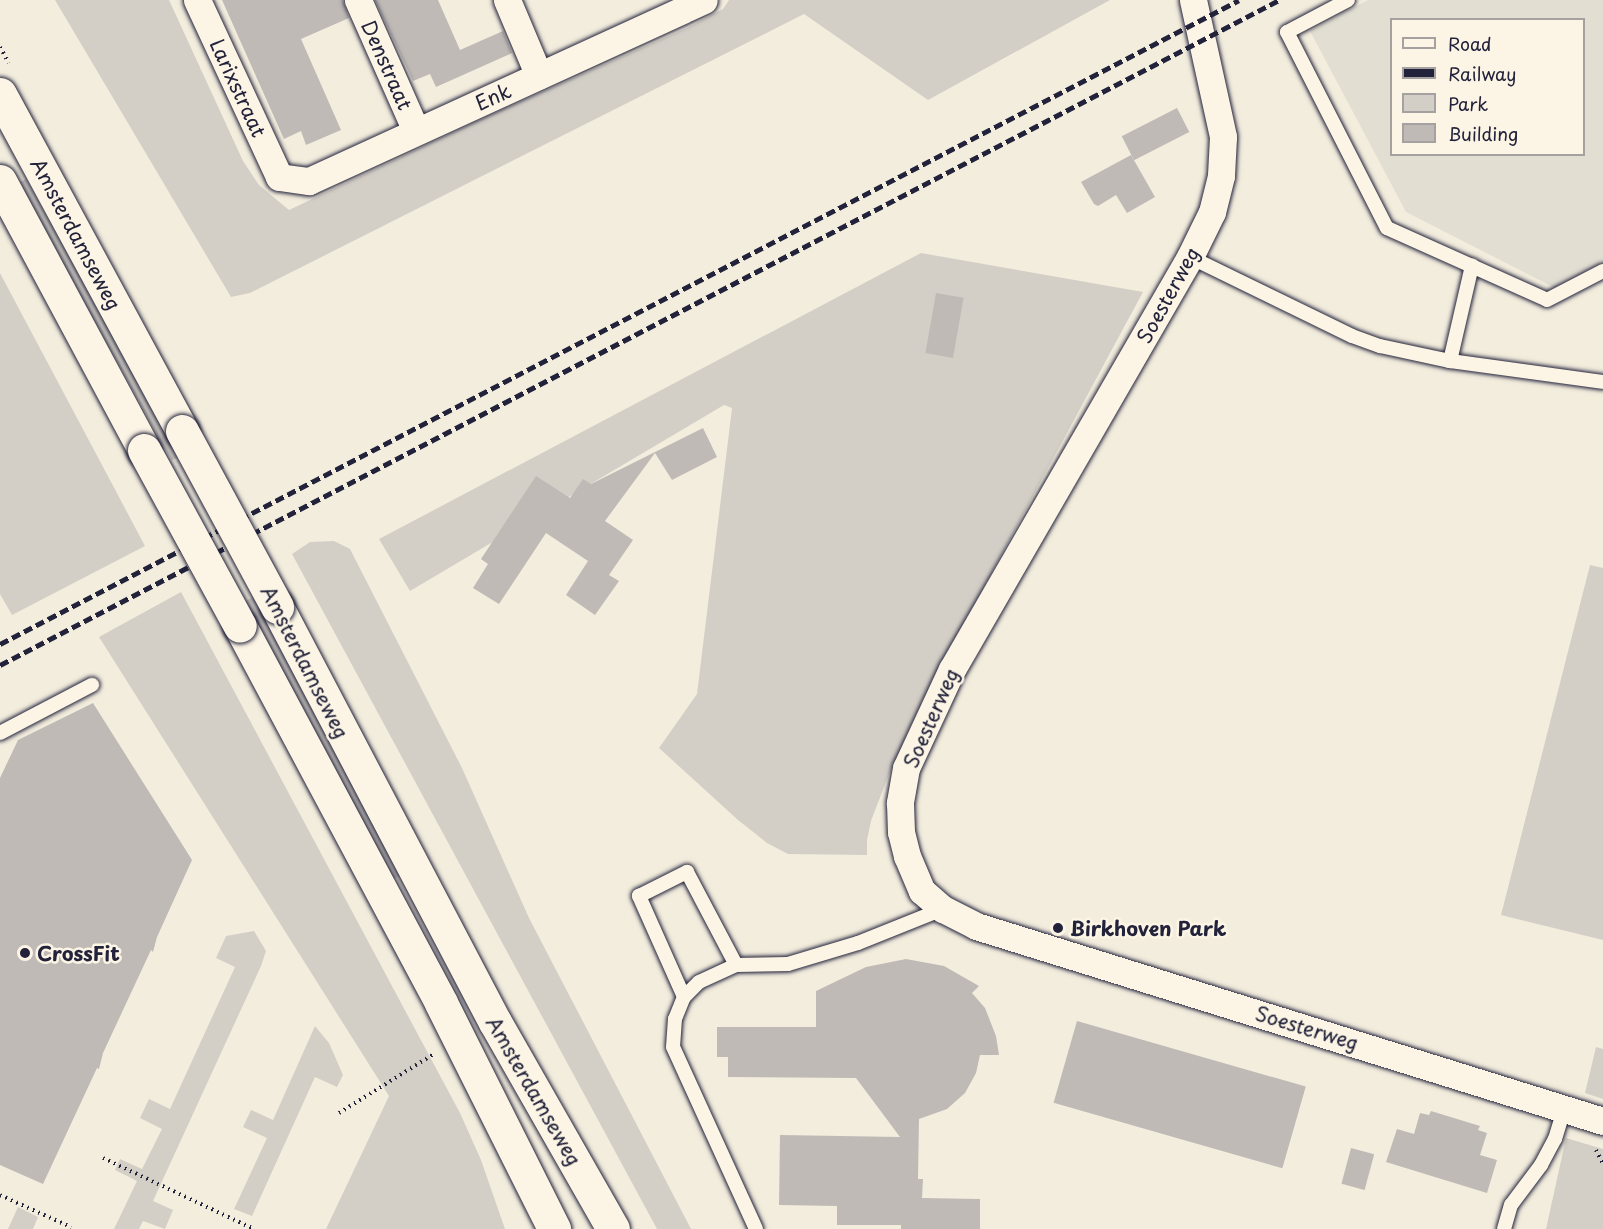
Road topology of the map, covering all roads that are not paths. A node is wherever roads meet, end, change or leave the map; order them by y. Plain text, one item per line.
1 (196, 0) edge
2 (358, 0) edge
3 (507, 0) edge
4 (704, 0) edge
5 (1193, 0) edge
6 (1348, 0) edge
7 (539, 76) junction
8 (0, 94) edge
9 (416, 131) junction
10 (279, 177) joint
11 (0, 181) edge
12 (1190, 257) junction
13 (1472, 266) junction
14 (1603, 271) edge
15 (1450, 361) junction
16 (1603, 382) edge
17 (92, 685) dead end
18 (0, 733) edge
19 (943, 909) junction
20 (736, 965) junction
21 (684, 997) junction
22 (1564, 1109) junction
23 (1603, 1121) edge
24 (554, 1229) edge
25 (613, 1229) edge
26 (756, 1229) edge
27 (1504, 1229) edge

1 - 10 street, Larixstraat
2 - 9 street, Denstraat
3 - 7 street
4 - 7 street, Enk
5 - 12 street, Soesterweg
6 - 13 lane
7 - 9 street, Enk
8 - 25 main road, Amsterdamseweg, bridge
9 - 10 street, Enk
11 - 24 main road, Amsterdamseweg, bridge
12 - 15 lane
12 - 19 street, Soesterweg
13 - 14 lane
13 - 15 lane
15 - 16 lane
17 - 18 lane
19 - 20 lane
19 - 22 street, Soesterweg
20 - 21 lane
20 - 21 lane
21 - 26 lane
22 - 23 street, Soesterweg
22 - 27 lane

